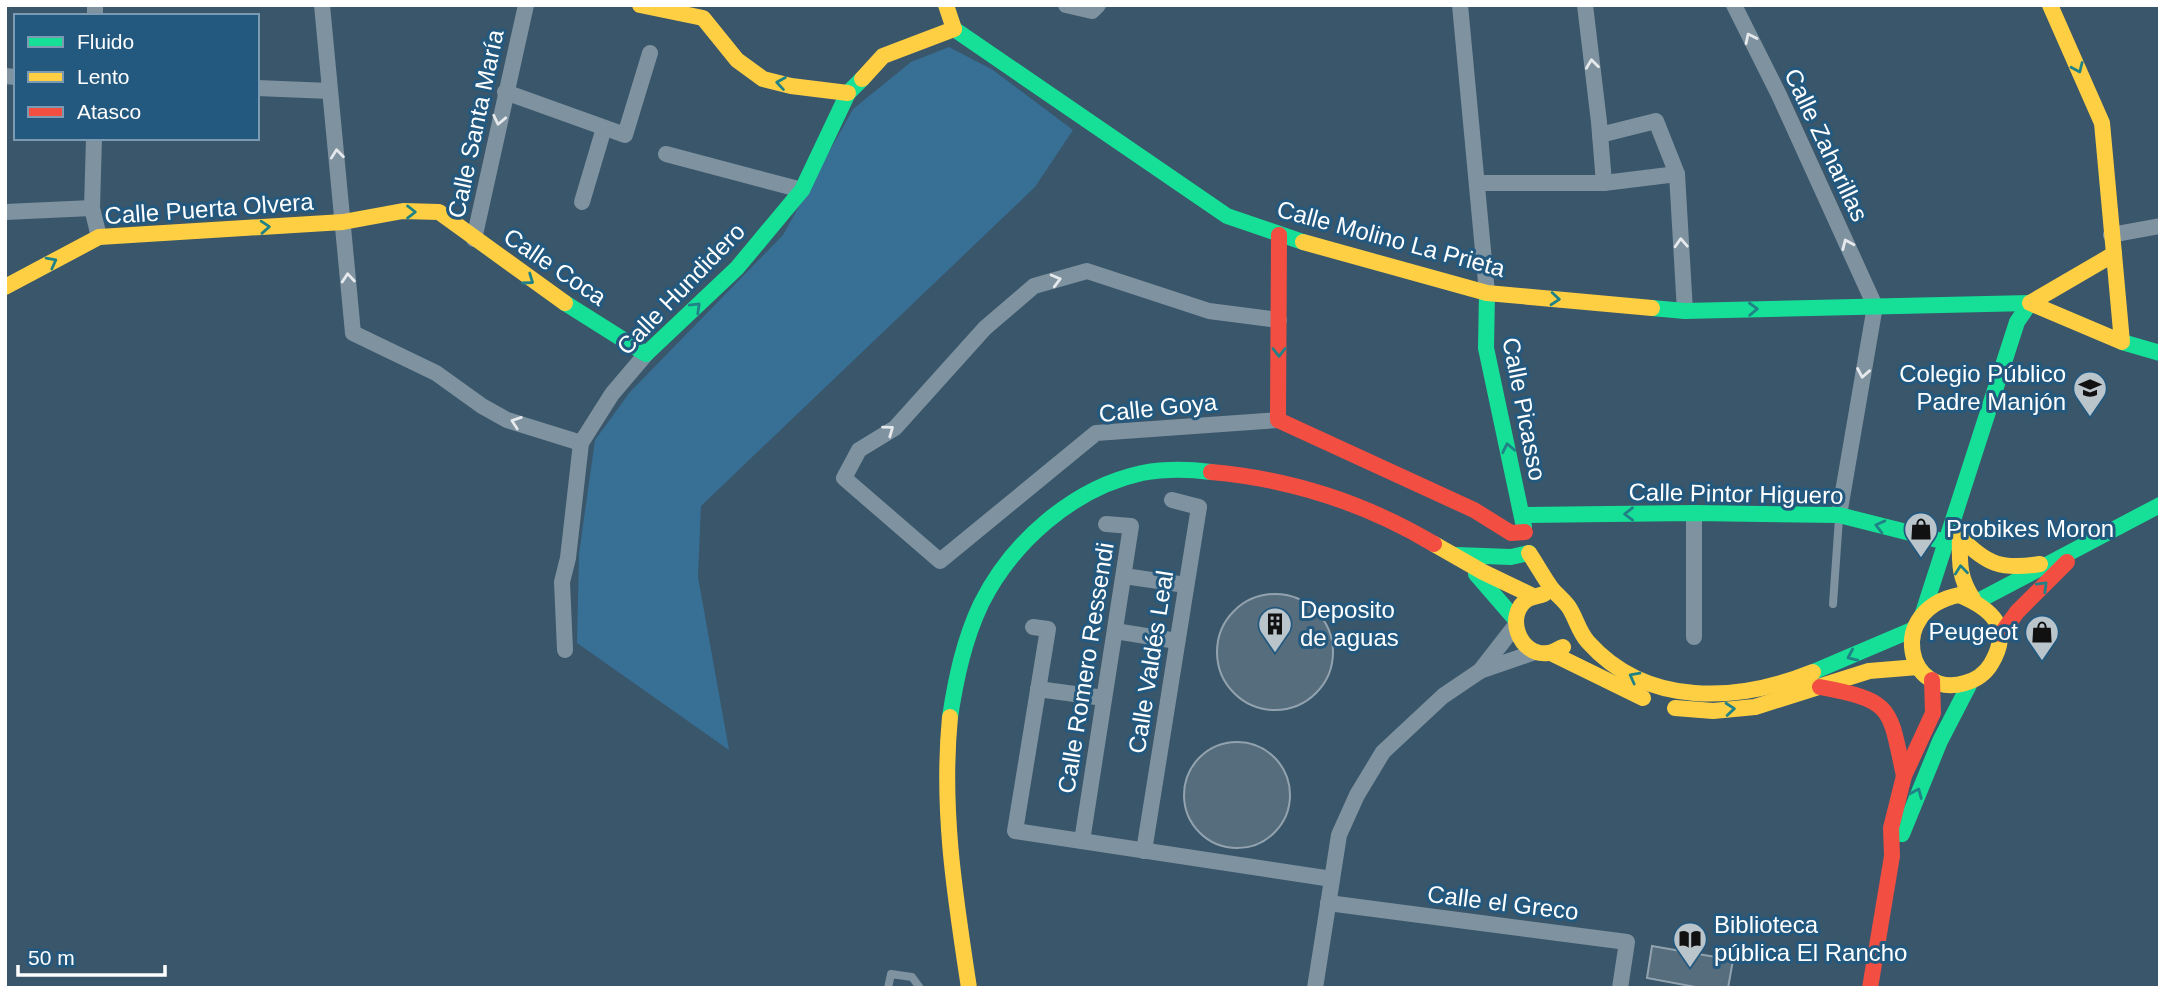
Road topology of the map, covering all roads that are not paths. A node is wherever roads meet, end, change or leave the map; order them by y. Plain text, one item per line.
1 (322, 5) edge
2 (526, 5) edge
3 (640, 5) edge
4 (946, 5) edge
5 (1066, 5) edge
6 (1098, 5) edge
7 (1460, 5) edge
8 (1585, 5) edge
9 (1734, 5) edge
10 (2050, 5) edge
11 (705, 11) edge
12 (954, 29) junction
13 (650, 53) dead end
14 (259, 88) edge
15 (330, 91) junction
16 (505, 92) junction
17 (848, 93) junction
18 (604, 128) junction
19 (1600, 128) junction
20 (94, 140) edge
21 (666, 154) dead end
22 (1678, 174) junction
23 (1477, 183) junction
24 (1604, 183) junction
25 (802, 190) junction
26 (582, 202) dead end
27 (92, 208) junction
28 (5, 212) edge
29 (343, 222) junction
30 (2160, 226) edge
31 (1279, 235) junction
32 (2111, 235) junction
33 (99, 237) junction
34 (474, 239) junction
35 (2114, 254) junction
36 (5, 287) edge
37 (1487, 293) junction
38 (2029, 303) junction
39 (1875, 306) junction
40 (1685, 311) junction
41 (1279, 320) junction
42 (2122, 342) junction
43 (2160, 353) edge
44 (646, 355) junction
45 (1278, 420) junction
46 (580, 443) junction
47 (1172, 500) dead end
48 (2160, 505) edge
49 (1694, 513) junction
50 (1522, 515) junction
51 (1839, 516) junction
52 (1106, 524) dead end
53 (1525, 532) junction
54 (1953, 540) junction
55 (2089, 541) junction
56 (1529, 553) junction
57 (1460, 559) junction
58 (2052, 562) junction
59 (1124, 576) junction
60 (1186, 585) junction
61 (1527, 597) junction
62 (1559, 598) junction
63 (1975, 600) junction
64 (1833, 604) dead end
65 (1923, 612) junction
66 (1574, 620) junction
67 (1515, 622) junction
68 (1033, 627) dead end
69 (1914, 629) junction
70 (1115, 631) junction
71 (2001, 634) junction
72 (1694, 637) dead end
73 (1177, 642) junction
74 (565, 650) dead end
75 (1543, 653) junction
76 (1918, 667) junction
77 (1479, 671) junction
78 (1932, 680) junction
79 (1969, 685) junction
80 (1820, 687) junction
81 (1038, 689) junction
82 (1104, 698) junction
83 (1904, 776) junction
84 (1082, 842) junction
85 (1143, 851) junction
86 (1892, 856) junction
87 (1332, 878) junction
88 (1328, 903) junction
89 (888, 988) edge
90 (920, 988) edge
91 (969, 988) edge
92 (1315, 988) edge
93 (1620, 988) edge
94 (1870, 988) edge

1 - 15 street
2 - 16 street, Calle Santa María
3 - 11 street
4 - 12 street
5 - 6 street
7 - 23 street
19 -> 8 street
39 -> 9 street, Calle Zaharillas
10 -> 32 street
17 -> 11 street
12 - 17 street, Calle Hundidero
12 - 31 street, Calle Molino La Prieta
13 - 18 street
14 - 15 street
29 -> 15 street
16 - 18 street
16 -> 34 street, Calle Santa María
17 - 25 street, Calle Hundidero
18 - 26 street
19 - 22 street
19 - 24 street
20 - 27 street
21 - 25 street
22 - 24 street
40 -> 22 street
23 - 24 street
23 - 37 street
44 -> 25 street, Calle Hundidero
27 - 28 street
27 - 33 street
33 -> 29 street, Calle Puerta Olvera
29 -> 34 street, Calle Santa María
46 -> 29 street
30 - 32 street
31 - 37 street, Calle Molino La Prieta
31 - 41 street
32 - 35 street
36 -> 33 street, Calle Puerta Olvera
34 -> 44 street, Calle Coca
35 - 38 street
35 - 42 street
37 -> 40 street, Calle Molino La Prieta
50 -> 37 street, Calle Picasso
38 - 39 street, Calle Molino La Prieta
38 - 42 street
38 - 54 street
40 -> 39 street, Calle Molino La Prieta
39 -> 51 street
41 -> 45 street
45 -> 41 street, Calle Goya
42 - 43 street
44 - 46 street, Calle Hundidero
45 - 53 street, Calle Goya
46 - 74 street, Calle Hundidero
47 - 60 street, Calle Valdés Leal
48 - 55 street
49 -> 50 street, Calle Pintor Higuero
49 - 51 street, Calle Pintor Higuero
49 - 72 street
50 - 53 street, Calle Picasso
54 -> 51 street, Calle Pintor Higuero
51 - 64 lane
52 - 59 street, Calle Romero Ressendi
53 - 56 street, Calle Picasso
54 - 58 street
63 -> 54 street
54 - 65 street
55 - 58 street
71 -> 55 street
56 - 57 street
56 - 61 street
56 - 62 street
57 - 61 street
57 - 67 street
57 - 91 street
58 - 63 street
59 - 60 street
59 - 70 street, Calle Romero Ressendi
60 - 73 street, Calle Valdés Leal
61 - 62 street
61 - 67 street
62 - 66 street
63 - 65 street
63 - 71 street
65 - 69 street
69 -> 66 street
66 - 75 street
67 - 75 street
67 - 77 street
68 - 81 street
69 - 76 street
70 - 73 street
70 - 82 street, Calle Romero Ressendi
71 - 79 street
73 - 85 street, Calle Valdés Leal
75 - 77 street
75 -> 80 street
76 - 78 street
76 - 80 street
77 - 87 street
78 - 79 street
78 - 83 street
86 -> 79 street
80 - 83 street
81 - 82 street
81 - 84 street
82 - 84 street, Calle Romero Ressendi
83 - 86 street
84 - 85 street
85 - 87 street
86 - 94 street
87 - 88 street
88 - 92 street
88 - 93 street, Calle el Greco
89 - 90 lane

